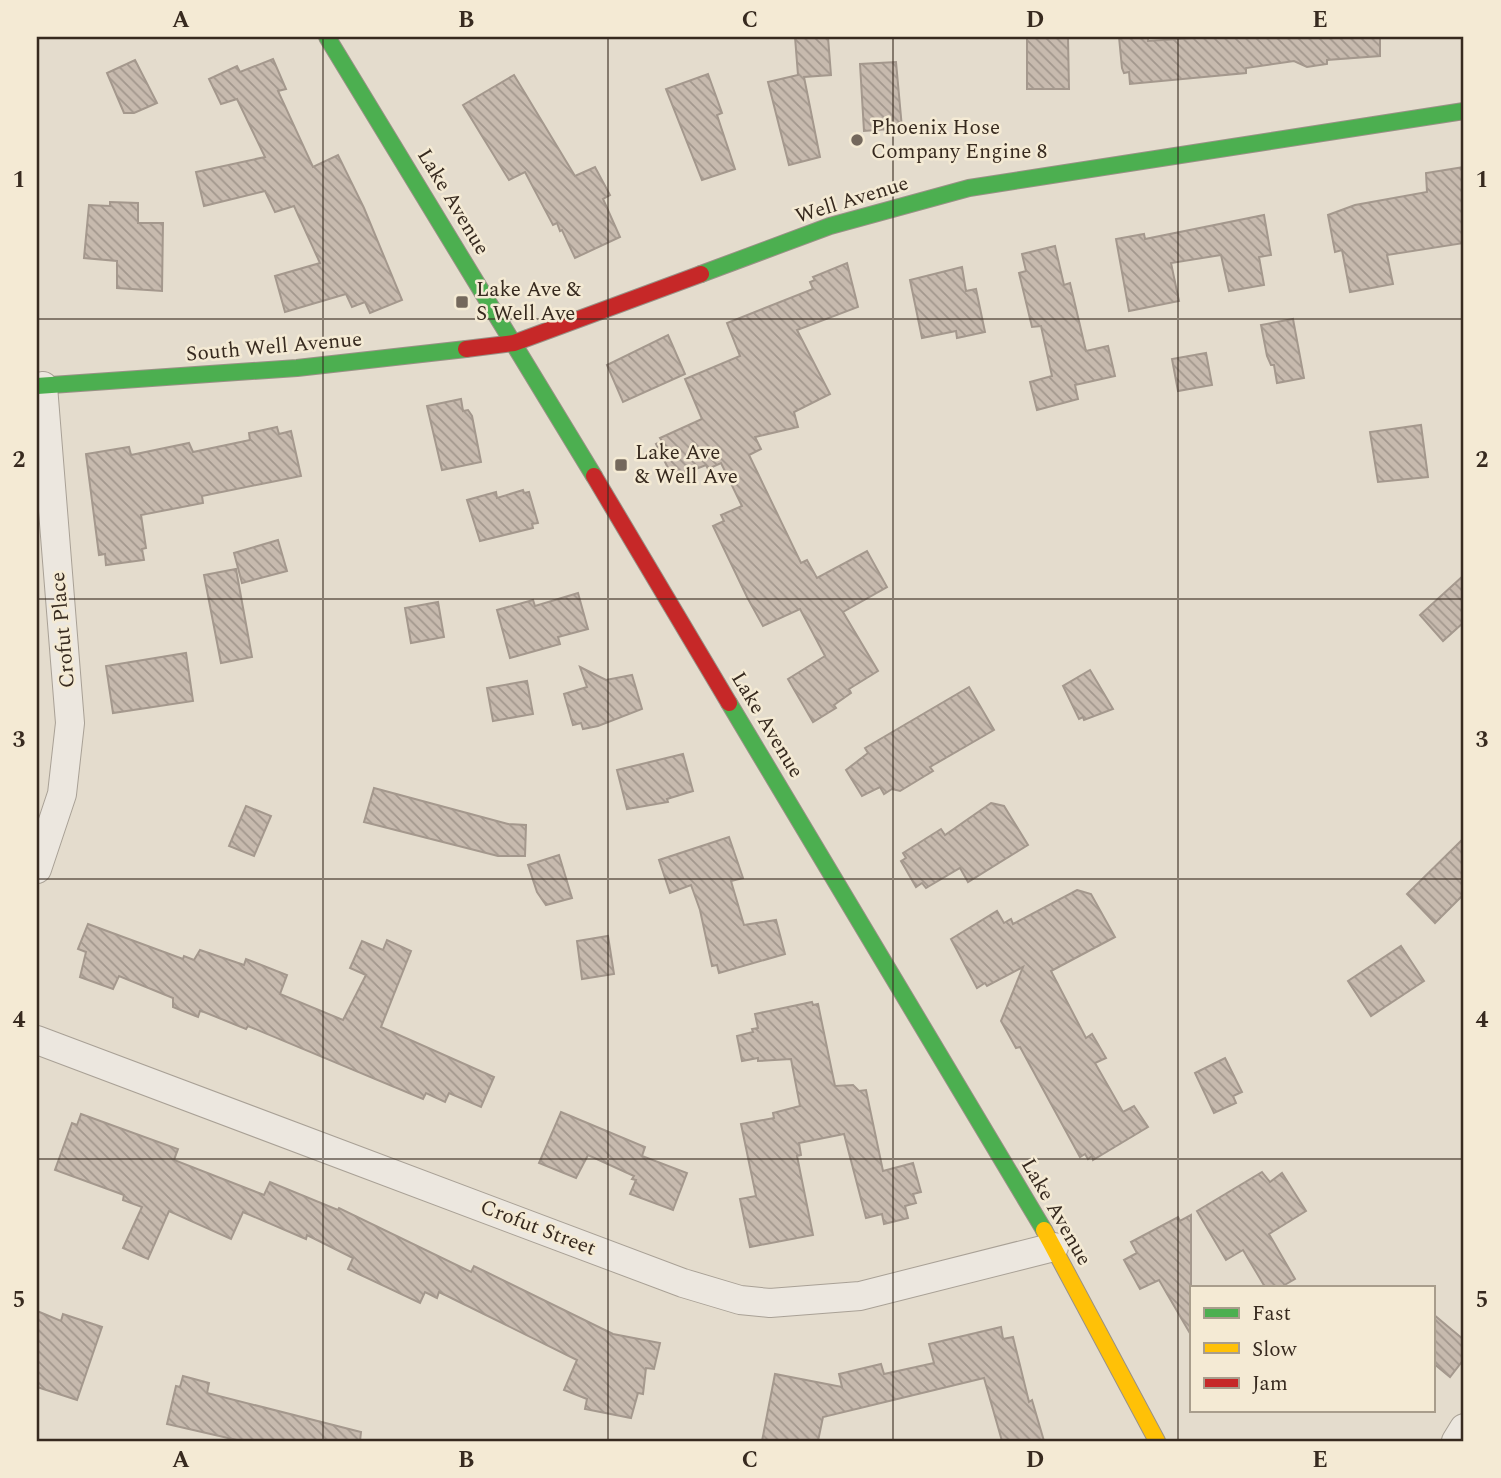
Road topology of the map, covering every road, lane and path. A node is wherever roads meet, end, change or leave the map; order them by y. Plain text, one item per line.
1 (327, 37) edge
2 (1464, 111) edge
3 (514, 343) junction
4 (40, 386) edge
5 (37, 869) edge
6 (37, 1040) edge
7 (1054, 1247) junction
8 (1464, 1429) edge
9 (1157, 1441) edge
10 (1456, 1441) edge

1 - 3 main road, Lake Avenue
2 - 3 main road, Well Avenue
3 - 4 main road, South Well Avenue
3 - 7 main road, Lake Avenue
4 - 5 street, Crofut Place
6 - 7 street, Crofut Street
7 - 9 main road, Lake Avenue
8 - 10 street

